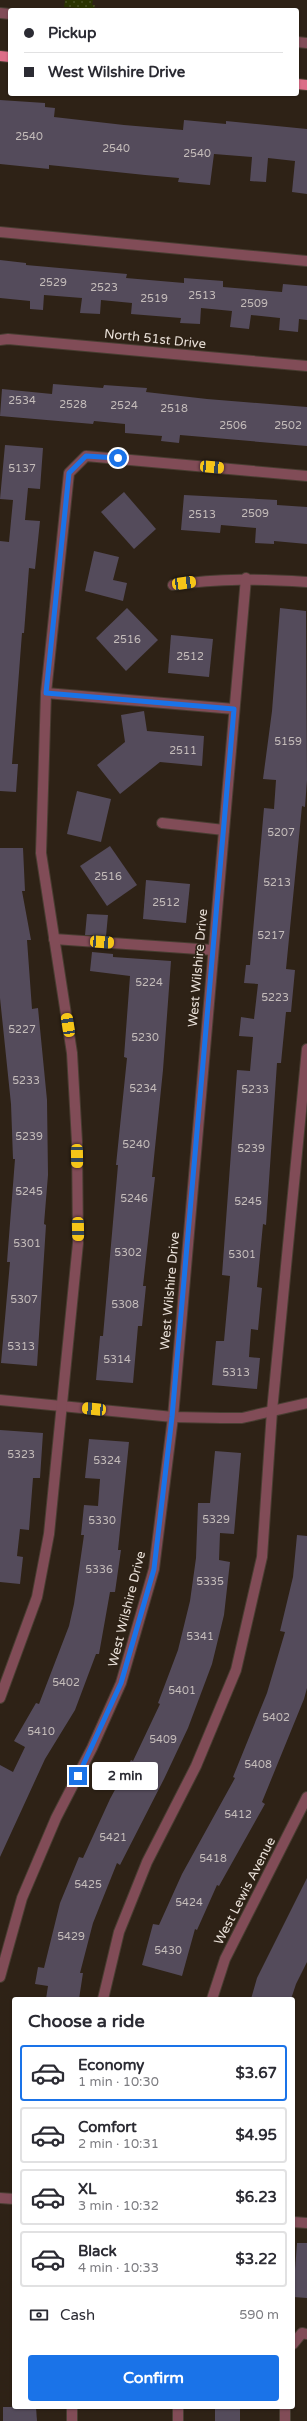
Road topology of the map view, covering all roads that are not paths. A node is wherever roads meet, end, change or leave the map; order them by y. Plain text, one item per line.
1 (0, 232) edge
2 (307, 261) edge
3 (0, 340) edge
4 (307, 366) edge
5 (307, 476) edge
6 (246, 578) junction
7 (307, 582) edge
8 (173, 585) dead end
9 (46, 693) junction
10 (234, 709) junction
11 (162, 823) dead end
12 (224, 830) junction
13 (54, 939) junction
14 (213, 950) junction
15 (307, 1049) edge
16 (0, 1400) edge
17 (307, 1403) edge
18 (63, 1406) junction
19 (272, 1411) junction
20 (172, 1417) junction
21 (0, 1698) edge
22 (307, 1797) edge
23 (0, 1977) edge
24 (103, 1997) edge
25 (213, 1997) edge
26 (0, 2198) edge
27 (12, 2199) edge
28 (295, 2222) edge
29 (307, 2223) edge
30 (307, 2334) edge
31 (295, 2342) edge
32 (72, 2409) edge
33 (178, 2409) edge
34 (285, 2409) edge
35 (72, 2421) edge
36 (178, 2421) edge
37 (285, 2421) edge

1 - 2 street
3 - 4 street, North 51st Drive
5 - 9 street
6 - 7 street
6 - 8 street
6 - 10 street, West Wilshire Drive
9 - 10 street
9 - 13 street
10 - 12 street, West Wilshire Drive
11 - 12 street
12 - 14 street, West Wilshire Drive
13 - 14 street
13 - 18 street
14 - 20 street, West Wilshire Drive
15 - 19 street
16 - 18 street
17 - 19 street
18 - 20 street
18 - 21 street
19 - 20 street
19 - 24 street
20 - 23 street, West Wilshire Drive
22 - 25 street, West Lewis Avenue
26 - 27 street
28 - 29 street
30 - 31 street
32 - 35 street
33 - 36 street
34 - 37 street

